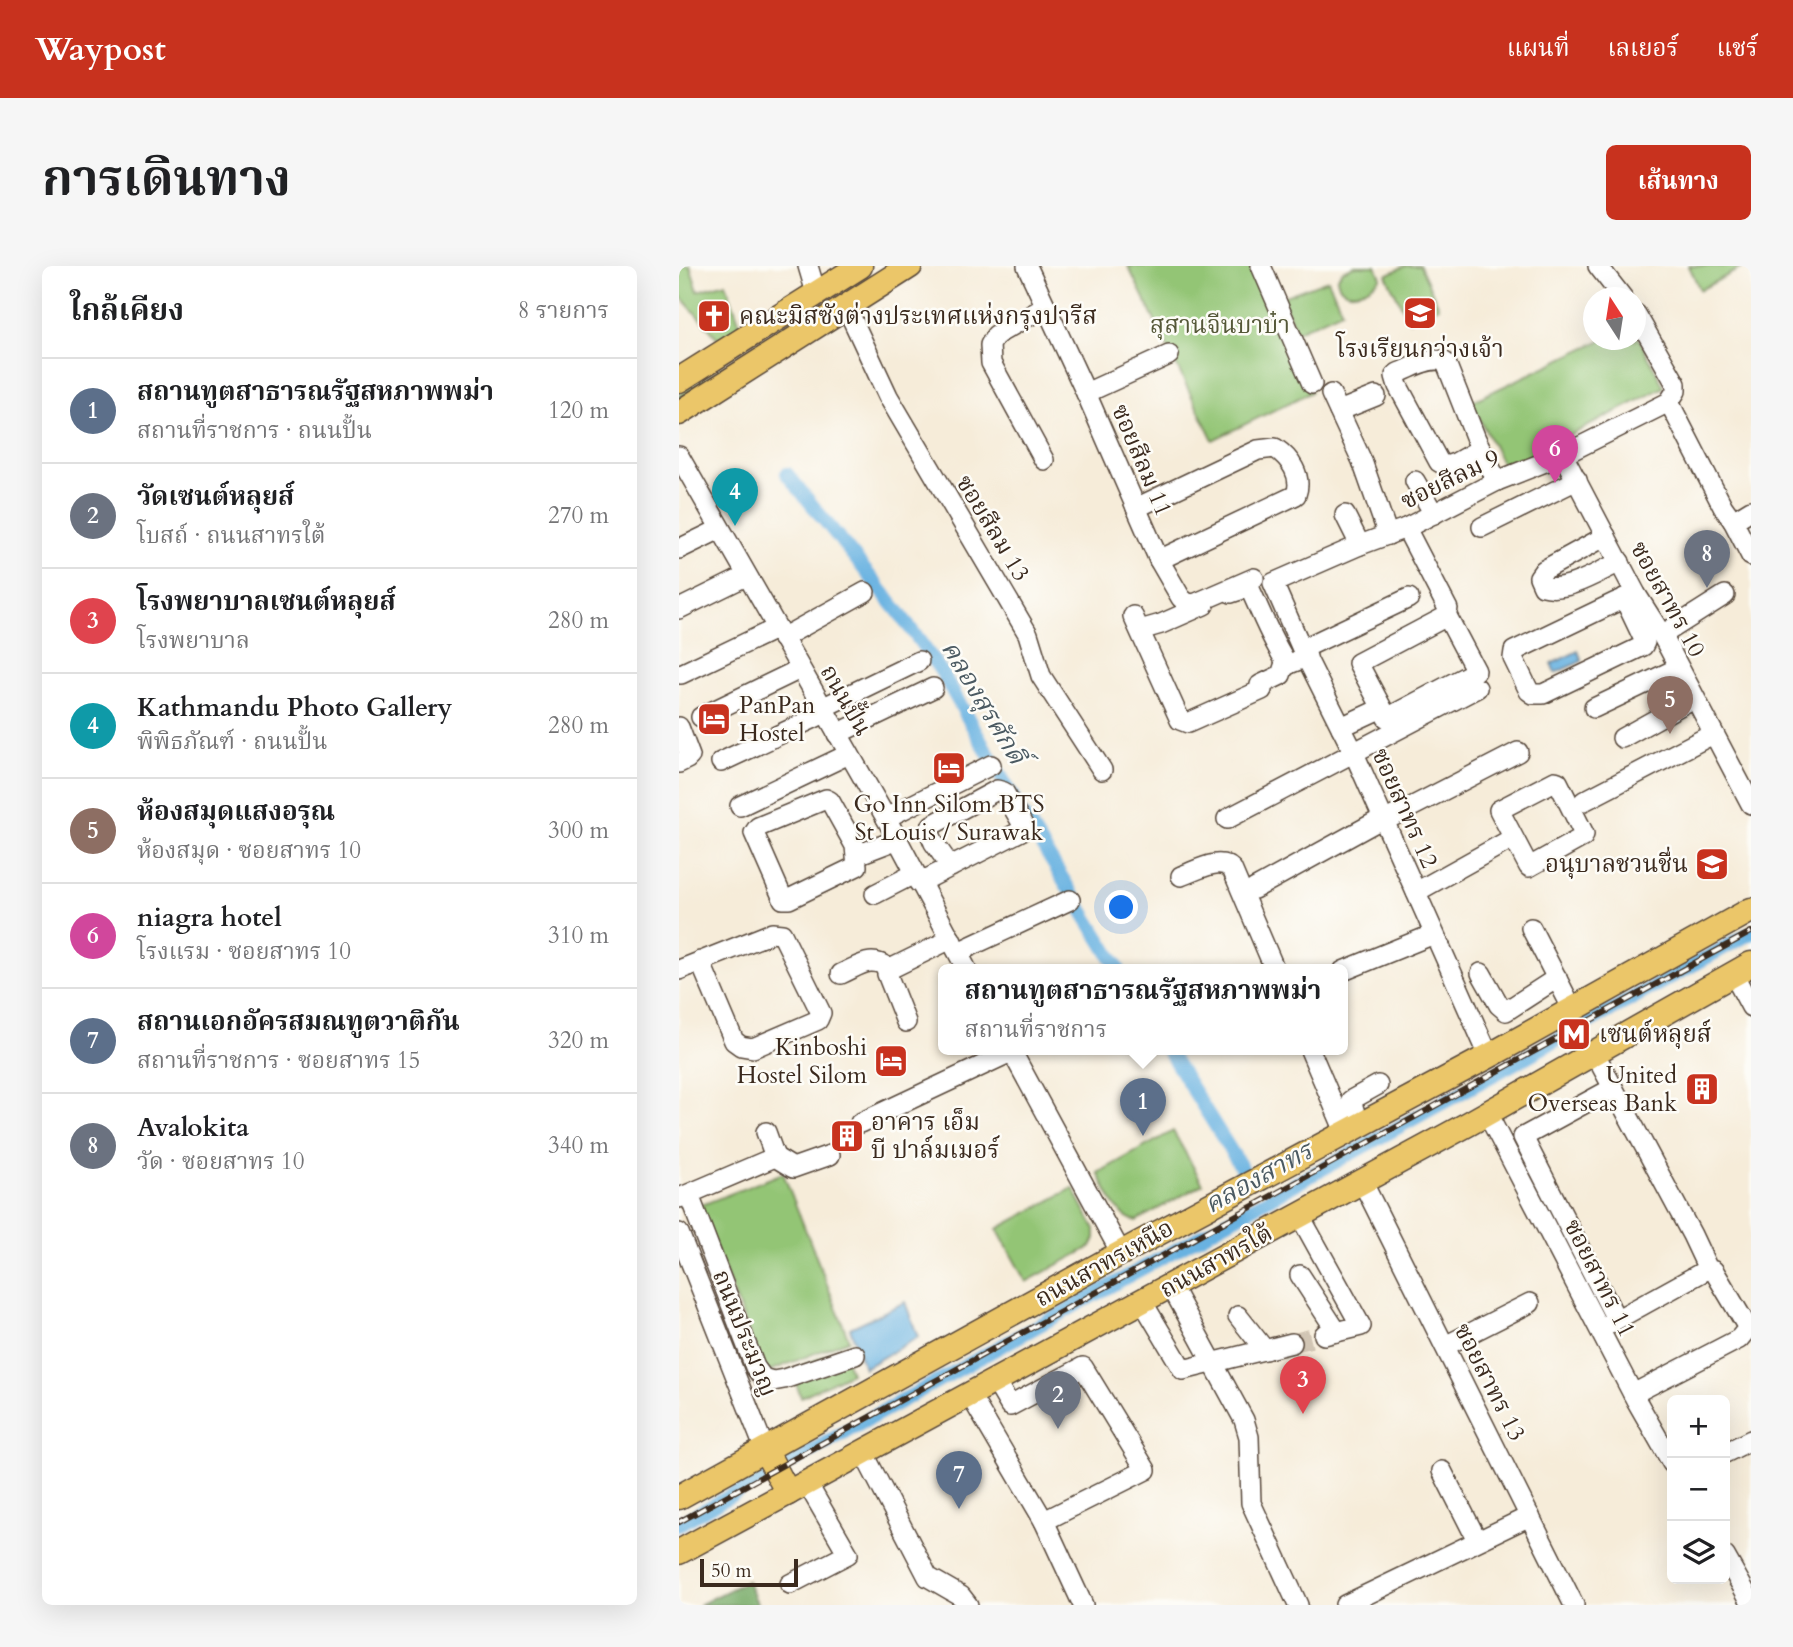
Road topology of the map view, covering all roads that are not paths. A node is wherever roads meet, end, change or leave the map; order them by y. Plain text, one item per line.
1 (808, 266) edge
2 (910, 266) edge
3 (1027, 266) edge
4 (1261, 266) edge
5 (1598, 266) edge
6 (857, 268) edge
7 (1614, 287) edge
8 (816, 293) junction
9 (869, 293) junction
10 (846, 306) junction
11 (1045, 307) junction
12 (1646, 332) edge
13 (1169, 355) dead end
14 (679, 380) edge
15 (1312, 384) dead end
16 (1086, 393) junction
17 (1376, 396) dead end
18 (1668, 402) junction
19 (679, 413) edge
20 (1480, 449) junction
21 (1563, 455) junction
22 (679, 456) edge
23 (1044, 460) dead end
24 (1577, 480) junction
25 (1415, 481) dead end
26 (1497, 481) junction
27 (1136, 508) junction
28 (1751, 510) edge
29 (1434, 514) junction
30 (1345, 515) dead end
31 (1733, 521) junction
32 (1482, 527) dead end
33 (720, 528) junction
34 (1397, 532) junction
35 (1606, 536) junction
36 (1360, 545) junction
37 (679, 549) edge
38 (1751, 556) edge
39 (1159, 560) junction
40 (1620, 562) junction
41 (746, 576) junction
42 (1264, 580) junction
43 (865, 592) dead end
44 (1725, 595) dead end
45 (1630, 596) junction
46 (1409, 598) dead end
47 (679, 609) edge
48 (1448, 609) dead end
49 (779, 633) junction
50 (1661, 635) junction
51 (1304, 653) junction
52 (919, 661) dead end
53 (1286, 666) junction
54 (800, 668) junction
55 (1678, 668) junction
56 (681, 674) dead end
57 (933, 688) dead end
58 (1477, 688) dead end
59 (1694, 698) junction
60 (1381, 708) junction
61 (1594, 708) dead end
62 (824, 710) junction
63 (701, 717) dead end
64 (679, 727) edge
65 (1341, 727) junction
66 (837, 734) junction
67 (1713, 734) junction
68 (1622, 738) dead end
69 (1353, 751) junction
70 (1518, 752) dead end
71 (849, 754) junction
72 (720, 762) dead end
73 (679, 763) edge
74 (991, 765) dead end
75 (1102, 771) dead end
76 (1584, 801) dead end
77 (1751, 804) edge
78 (740, 806) dead end
79 (885, 818) junction
80 (1227, 819) dead end
81 (1384, 820) junction
82 (1513, 838) junction
83 (896, 840) junction
84 (857, 855) junction
85 (951, 867) junction
86 (1181, 876) dead end
87 (916, 878) junction
88 (1254, 889) dead end
89 (1416, 892) junction
90 (875, 894) dead end
91 (1070, 900) dead end
92 (1751, 910) edge
93 (1531, 928) dead end
94 (1434, 934) junction
95 (959, 954) edge
96 (700, 961) junction
97 (1272, 964) edge
98 (890, 969) junction
99 (1348, 969) edge
100 (679, 970) edge
101 (1742, 970) edge
102 (1481, 973) dead end
103 (841, 974) dead end
104 (1557, 978) junction
105 (1751, 1007) edge
106 (1573, 1010) junction
107 (1506, 1012) junction
108 (906, 1022) dead end
109 (1477, 1028) junction
110 (1595, 1054) junction
111 (1003, 1055) edge
112 (1013, 1055) edge
113 (1313, 1055) edge
114 (1489, 1056) junction
115 (1378, 1085) dead end
116 (1613, 1088) junction
117 (1487, 1113) junction
118 (860, 1123) dead end
119 (1353, 1130) junction
120 (766, 1132) dead end
121 (830, 1155) dead end
122 (775, 1157) junction
123 (1363, 1181) junction
124 (684, 1196) edge
125 (1300, 1216) junction
126 (679, 1233) edge
127 (1121, 1253) junction
128 (1706, 1265) junction
129 (1300, 1275) dead end
130 (1171, 1286) junction
131 (1142, 1301) junction
132 (1531, 1303) dead end
133 (1613, 1313) junction
134 (1238, 1316) dead end
135 (1598, 1326) junction
136 (1292, 1343) tunnel mouth
137 (1445, 1346) junction
138 (1265, 1350) junction
139 (855, 1355) dead end
140 (1214, 1362) junction
141 (755, 1367) junction
142 (737, 1382) junction
143 (996, 1382) junction
144 (1633, 1394) junction
145 (970, 1395) junction
146 (1751, 1429) edge
147 (1751, 1437) edge
148 (1730, 1450) edge
149 (863, 1452) junction
150 (767, 1454) junction
151 (1669, 1458) edge
152 (1442, 1471) dead end
153 (792, 1486) junction
154 (679, 1497) edge
155 (1530, 1516) junction
156 (1044, 1521) junction
157 (1476, 1540) junction
158 (679, 1552) edge
159 (1730, 1565) edge
160 (790, 1584) dead end
161 (1751, 1602) edge
162 (968, 1605) edge
163 (1083, 1605) edge
164 (1299, 1605) edge
165 (1345, 1605) edge
166 (1574, 1605) edge

1 - 8 street
2 - 9 main road
3 - 11 street, ซอยสีลม 11
4 - 15 street
5 - 7 street
6 - 8 main road
6 - 9 main road
8 - 10 main road
8 - 14 main road
9 - 10 main road
10 - 19 main road
10 - 75 street, ซอยสีลม 13
11 - 16 street, ซอยสีลม 11
11 - 23 street
12 - 18 street
13 - 16 street
16 - 27 street, ซอยสีลม 11
17 - 34 street
18 - 21 street, ซอยสีลม 9
18 - 31 street
20 - 20 street
20 - 26 street
21 - 24 street, ซอยสาทร 10
21 - 26 street, ซอยสีลม 9
22 - 33 street, ถนนปั้น
24 - 32 street
24 - 35 street, ซอยสาทร 10
25 - 29 street
26 - 29 street, ซอยสีลม 9
27 - 39 street, ซอยสีลม 11
27 - 39 street
28 - 31 street
29 - 34 street, ซอยสีลม 9
30 - 36 street
31 - 38 street
33 - 37 street
33 - 41 street, ถนนปั้น
34 - 36 street, ซอยสีลม 9
34 - 48 street
35 - 40 street, ซอยสาทร 10
35 - 40 street
36 - 42 street, ซอยสีลม 9
39 - 42 street, ซอยสีลม 11
40 - 45 street, ซอยสาทร 10
41 - 47 street
41 - 49 street, ถนนปั้น
42 - 51 street, ซอยสาทร 12
43 - 49 street
44 - 50 street
45 - 45 street
45 - 50 street, ซอยสาทร 10
46 - 51 street
49 - 54 street, ถนนปั้น
49 - 56 street
50 - 55 street, ซอยสาทร 10
51 - 53 street
51 - 65 street, ซอยสาทร 12
52 - 62 street
53 - 53 street
54 - 62 street, ถนนปั้น
54 - 63 street
55 - 59 street, ซอยสาทร 10
55 - 61 street
57 - 66 street
58 - 69 street
59 - 67 street, ซอยสาทร 10
59 - 68 street
60 - 60 street
60 - 65 street
62 - 66 street, ถนนปั้น
62 - 72 street
64 - 73 street
65 - 69 street, ซอยสาทร 12
66 - 71 street, ถนนปั้น
67 - 76 street
67 - 77 street, ซอยสาทร 10
69 - 80 street
69 - 81 street, ซอยสาทร 12
70 - 81 street
71 - 78 street
71 - 79 street, ถนนปั้น
74 - 79 street
79 - 83 street, ถนนปั้น
81 - 88 street
81 - 89 street, ซอยสาทร 12
82 - 82 street
82 - 89 street
83 - 84 street
83 - 87 street, ถนนปั้น
84 - 84 street
85 - 85 street
85 - 87 street
86 - 97 street
87 - 90 street
87 - 95 street, ถนนปั้น
89 - 94 street, ซอยสาทร 12
91 - 95 street
92 - 106 main road, ถนนสาทรเหนือ
93 - 104 street
94 - 99 street
94 - 109 street, ซอยสาทร 12
95 - 98 street
96 - 96 street
96 - 100 street
98 - 103 street
98 - 108 street
101 - 105 street
101 - 110 main road, ถนนสาทรใต้
102 - 107 street
104 - 106 street
104 - 107 street
106 - 114 main road, ถนนสาทรเหนือ
107 - 109 street
109 - 114 street, ซอยสาทร 12
110 - 116 street
110 - 117 main road, ถนนสาทรใต้
111 - 118 street
112 - 127 street
113 - 119 street
114 - 119 main road, ถนนสาทรเหนือ
115 - 119 street
116 - 128 street
116 - 133 street
117 - 123 main road, ถนนสาทรใต้
117 - 135 street, ซอยสาทร 11
119 - 127 main road, ถนนสาทรเหนือ
120 - 122 street
121 - 122 street
122 - 124 street
123 - 125 main road, ถนนสาทรใต้
123 - 137 street, ซอยสาทร 13
124 - 141 street
125 - 129 street
125 - 130 main road, ถนนสาทรใต้
126 - 142 street, ถนนประมวญ
127 - 150 main road, ถนนสาทรเหนือ
128 - 133 street
128 - 135 street
128 - 144 street
130 - 131 main road, ถนนสาทรใต้
130 - 140 street
131 - 140 street
131 - 143 main road, ถนนสาทรใต้
132 - 137 street
133 - 135 street
134 - 138 street
135 - 144 street, ซอยสาทร 11
136 - 138 street
137 - 155 street, ซอยสาทร 13
138 - 140 street
139 - 141 street
140 - 164 street
141 - 142 street
142 - 150 street, ถนนประมวญ
143 - 145 main road, ถนนสาทรใต้
143 - 156 street
144 - 151 street, ซอยสาทร 11
145 - 149 main road, ถนนสาทรใต้
145 - 156 street
146 - 147 street
147 - 148 street
149 - 153 main road, ถนนสาทรใต้
149 - 162 street
150 - 153 main road
150 - 154 main road, ถนนสาทรเหนือ
152 - 157 street
153 - 158 main road, ถนนสาทรใต้
153 - 160 street
155 - 157 street
155 - 166 street, ซอยสาทร 13
156 - 163 street
157 - 165 street
159 - 161 street

